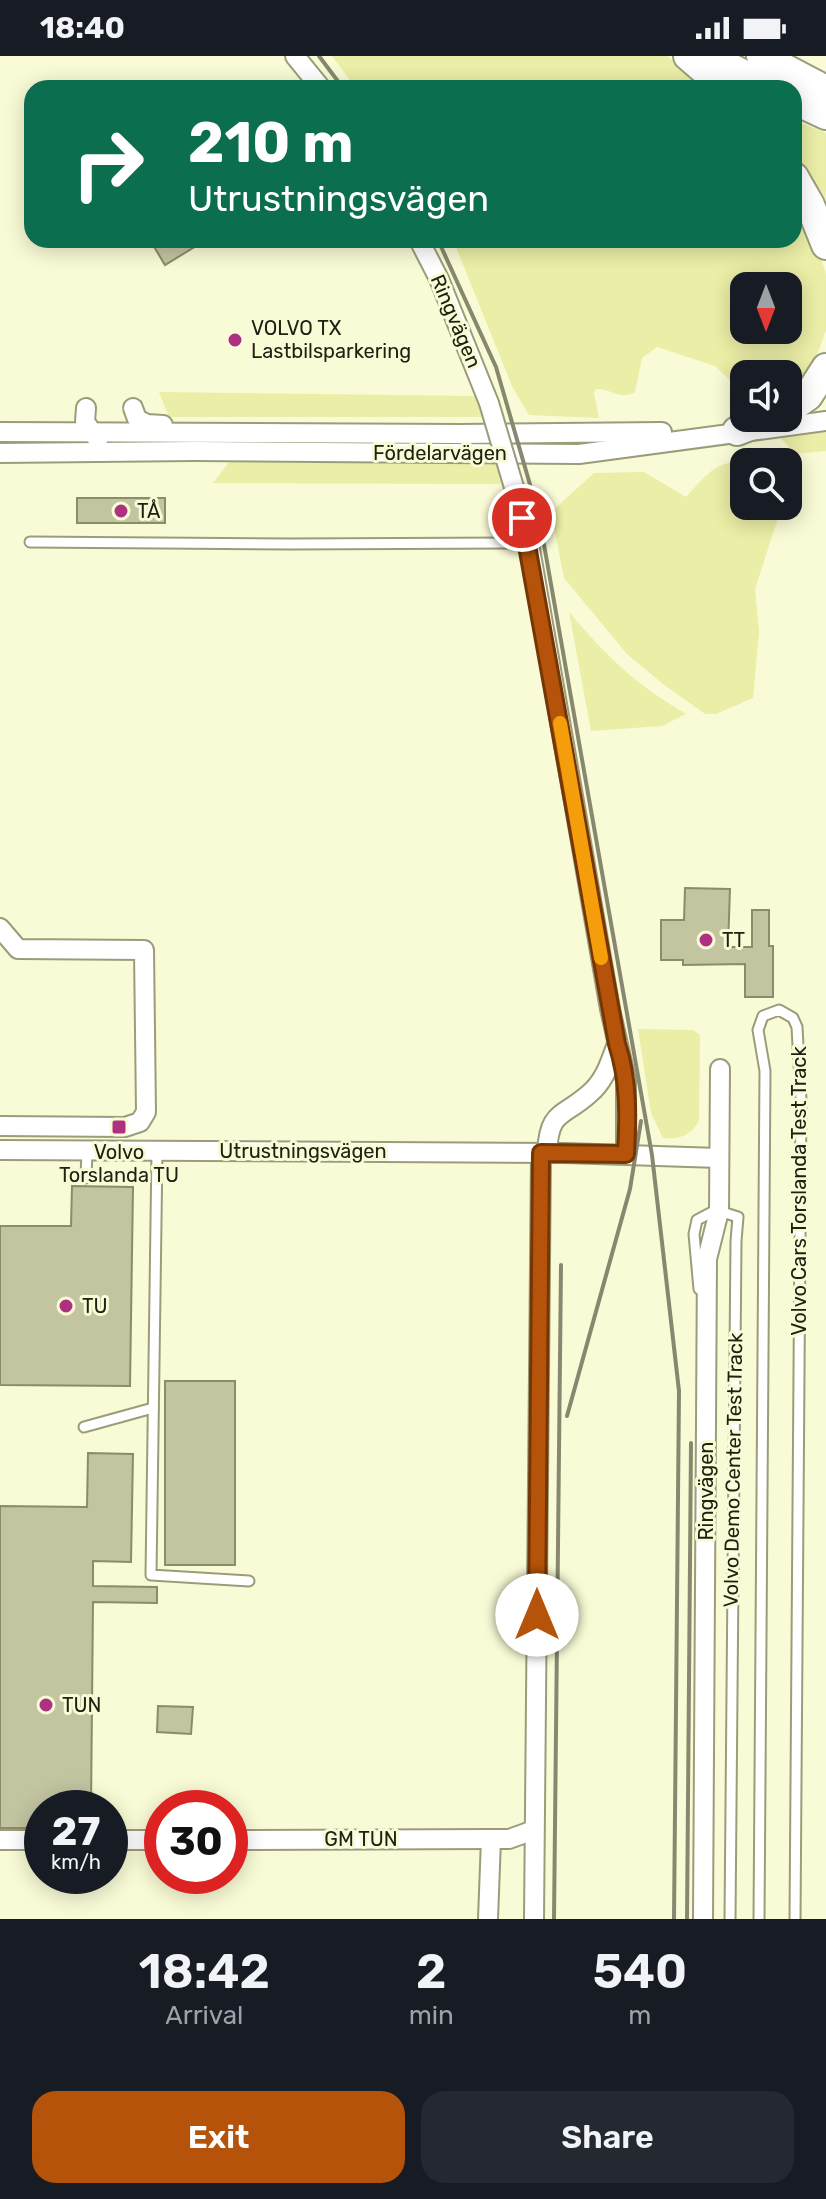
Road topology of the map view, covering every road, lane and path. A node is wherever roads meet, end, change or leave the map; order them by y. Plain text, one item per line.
1 (295, 56) edge
2 (688, 56) edge
3 (708, 56) edge
4 (779, 56) edge
5 (748, 77) edge
6 (826, 77) edge
7 (314, 80) edge
8 (802, 86) edge
9 (826, 90) edge
10 (802, 110) edge
11 (826, 115) edge
12 (802, 191) edge
13 (826, 245) edge
14 (423, 248) edge
15 (826, 368) edge
16 (802, 398) edge
17 (133, 408) dead end
18 (826, 421) edge
19 (0, 423) edge
20 (802, 424) edge
21 (57, 429) junction
22 (730, 431) edge
23 (0, 432) edge
24 (730, 432) edge
25 (93, 433) junction
26 (196, 433) junction
27 (0, 446) edge
28 (111, 447) junction
29 (0, 454) edge
30 (142, 454) junction
31 (30, 542) dead end
32 (529, 543) junction
33 (0, 928) edge
34 (617, 1044) junction
35 (720, 1069) dead end
36 (0, 1126) edge
37 (0, 1150) edge
38 (87, 1151) junction
39 (157, 1151) junction
40 (544, 1153) junction
41 (626, 1154) junction
42 (719, 1158) junction
43 (86, 1178) dead end
44 (719, 1211) junction
45 (153, 1408) junction
46 (84, 1427) dead end
47 (249, 1581) dead end
48 (534, 1830) junction
49 (491, 1839) junction
50 (0, 1840) edge
51 (24, 1840) edge
52 (248, 1840) edge
53 (488, 1919) edge
54 (534, 1919) edge
55 (703, 1919) edge
56 (730, 1919) edge
57 (759, 1919) edge
58 (795, 1919) edge

1 - 7 street
2 - 5 main road
3 - 5 main road
4 - 6 main road
8 - 9 main road
10 - 11 main road
12 - 13 main road
14 - 32 street, Ringvägen, bridge
15 - 16 main road
17 - 26 street, Fördelarvägen
18 - 20 street, Fördelarvägen
19 - 21 street
19 - 23 street
21 - 23 street
21 - 25 street, Fördelarvägen
21 - 25 street
22 - 26 street, Fördelarvägen
23 - 27 street
24 - 30 street, Fördelarvägen
25 - 26 street, Fördelarvägen
25 - 28 street, Fördelarvägen
27 - 28 street
27 - 29 street
28 - 30 street, Fördelarvägen
29 - 30 street, Fördelarvägen
31 - 32 lane
32 - 34 street
33 - 36 street
34 - 40 street
34 - 41 street
35 - 42 street, Ringvägen
37 - 38 street, Utrustningsvägen
38 - 39 street, Utrustningsvägen
38 - 43 lane
39 - 40 street, Utrustningsvägen
39 - 45 lane
40 - 41 street, Utrustningsvägen
40 - 48 street
41 - 42 street
42 - 44 street, Ringvägen
44 - 55 street, Ringvägen
44 - 56 lane, Volvo Demo Center Test Track
45 - 46 lane
45 - 47 lane
48 - 49 street, GM TUN
48 - 54 street
49 - 52 street, GM TUN
49 - 53 street
50 - 51 street
57 - 58 lane, Volvo Cars Torslanda Test Track

